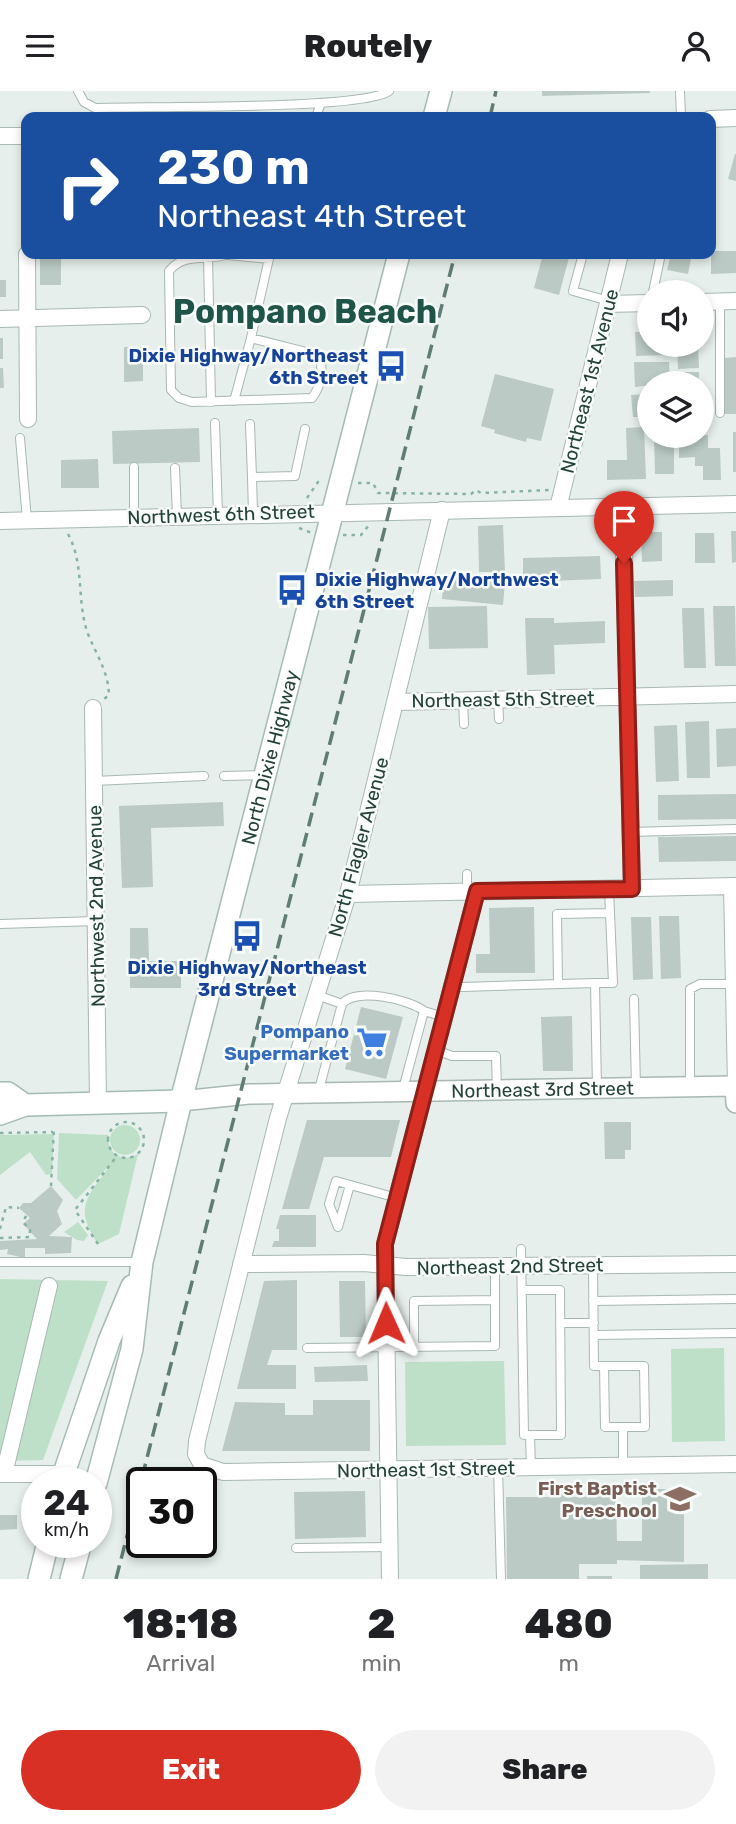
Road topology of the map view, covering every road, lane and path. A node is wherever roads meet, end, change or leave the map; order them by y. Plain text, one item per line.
1 (78, 91) edge
2 (328, 91) edge
3 (389, 91) edge
4 (441, 91) edge
5 (680, 91) edge
6 (324, 103) junction
7 (319, 112) edge
8 (435, 112) edge
9 (681, 112) edge
10 (716, 118) edge
11 (736, 118) edge
12 (0, 136) edge
13 (21, 136) edge
14 (27, 259) edge
15 (184, 259) edge
16 (208, 259) edge
17 (269, 259) edge
18 (398, 259) edge
19 (582, 259) edge
20 (619, 259) edge
21 (660, 259) edge
22 (656, 280) edge
23 (728, 301) edge
24 (608, 302) junction
25 (637, 303) edge
26 (142, 314) dead end
27 (0, 319) edge
28 (26, 319) junction
29 (251, 338) junction
30 (234, 401) junction
31 (211, 402) junction
32 (720, 413) dead end
33 (28, 419) dead end
34 (215, 423) dead end
35 (250, 424) dead end
36 (305, 429) dead end
37 (20, 438) dead end
38 (134, 467) dead end
39 (175, 468) dead end
40 (252, 477) junction
41 (736, 504) edge
42 (623, 507) junction
43 (558, 508) junction
44 (442, 510) junction
45 (333, 511) junction
46 (253, 513) junction
47 (218, 514) junction
48 (177, 515) junction
49 (134, 517) junction
50 (59, 519) junction
51 (27, 520) junction
52 (0, 521) edge
53 (736, 694) edge
54 (627, 697) junction
55 (498, 699) junction
56 (463, 700) junction
57 (397, 702) junction
58 (93, 708) joint
59 (499, 719) dead end
60 (464, 724) dead end
61 (265, 775) junction
62 (204, 776) dead end
63 (223, 776) dead end
64 (94, 781) junction
65 (736, 829) edge
66 (631, 832) junction
67 (467, 874) dead end
68 (734, 886) edge
69 (609, 889) junction
70 (632, 889) junction
71 (472, 891) junction
72 (348, 894) junction
73 (610, 913) junction
74 (97, 921) junction
75 (0, 924) edge
76 (595, 983) junction
77 (453, 984) junction
78 (558, 984) junction
79 (735, 987) edge
80 (317, 995) junction
81 (634, 999) dead end
82 (342, 1004) junction
83 (424, 1011) junction
84 (445, 1017) junction
85 (436, 1050) junction
86 (736, 1086) edge
87 (690, 1087) junction
88 (597, 1088) junction
89 (636, 1088) junction
90 (497, 1091) junction
91 (402, 1092) junction
92 (426, 1092) junction
93 (0, 1093) edge
94 (289, 1093) junction
95 (318, 1093) junction
96 (181, 1101) junction
97 (98, 1103) junction
98 (736, 1103) edge
99 (25, 1105) junction
100 (0, 1114) edge
101 (0, 1133) edge
102 (117, 1156) junction
103 (350, 1185) junction
104 (51, 1187) dead end
105 (397, 1198) junction
106 (19, 1208) dead end
107 (27, 1215) dead end
108 (0, 1229) edge
109 (0, 1238) edge
110 (98, 1244) dead end
111 (521, 1257) junction
112 (0, 1262) edge
113 (142, 1262) junction
114 (241, 1264) junction
115 (736, 1264) edge
116 (495, 1265) junction
117 (593, 1265) junction
118 (385, 1266) junction
119 (49, 1286) dead end
120 (522, 1290) junction
121 (736, 1299) edge
122 (495, 1300) junction
123 (593, 1301) junction
124 (560, 1323) junction
125 (594, 1323) junction
126 (736, 1333) edge
127 (594, 1335) junction
128 (387, 1346) junction
129 (414, 1346) junction
130 (307, 1348) dead end
131 (604, 1366) junction
132 (623, 1427) junction
133 (530, 1435) junction
134 (736, 1464) edge
135 (202, 1465) joint
136 (623, 1465) junction
137 (66, 1467) edge
138 (100, 1467) edge
139 (498, 1467) junction
140 (531, 1467) junction
141 (389, 1469) junction
142 (2, 1474) edge
143 (21, 1475) edge
144 (390, 1547) junction
145 (296, 1548) dead end
146 (44, 1558) edge
147 (77, 1558) edge
148 (39, 1579) edge
149 (71, 1579) edge
150 (390, 1579) edge
151 (501, 1579) edge

1 - 6 lane
2 - 6 lane
3 - 6 lane
4 - 8 main road
5 - 9 lane
6 - 7 lane
10 - 11 street
12 - 13 street
14 - 28 street
15 - 31 lane
16 - 31 lane
17 - 29 lane
18 - 45 main road, North Dixie Highway
19 - 24 lane
20 - 24 street, Northeast 1st Avenue
21 - 22 lane
23 - 32 lane
24 - 25 street
24 - 43 street, Northeast 1st Avenue
26 - 28 street
27 - 28 street
28 - 33 street
29 - 30 lane
29 - 30 lane
30 - 31 lane
34 - 47 lane
35 - 40 lane
36 - 40 lane
37 - 51 lane
38 - 49 lane
39 - 48 lane
40 - 46 lane
41 - 42 street, Northwest 6th Street
42 - 43 street, Northwest 6th Street
42 - 54 street
43 - 44 street, Northwest 6th Street
44 - 45 street, Northwest 6th Street
44 - 57 street, North Flagler Avenue
45 - 46 street, Northwest 6th Street
45 - 61 main road, North Dixie Highway
46 - 47 street, Northwest 6th Street
47 - 48 street, Northwest 6th Street
48 - 49 street, Northwest 6th Street
49 - 50 street, Northwest 6th Street
50 - 51 street, Northwest 6th Street
50 - 58 path
51 - 52 street, Northwest 6th Street
53 - 54 street, Northeast 5th Street
54 - 55 street, Northeast 5th Street
54 - 66 street
55 - 56 street, Northeast 5th Street
55 - 59 lane
56 - 57 street, Northeast 5th Street
56 - 60 lane
57 - 72 street, North Flagler Avenue
58 - 64 street, Northwest 2nd Avenue
61 - 63 lane
61 - 96 main road, North Dixie Highway
62 - 64 lane
64 - 74 street, Northwest 2nd Avenue
65 - 66 lane
66 - 70 street
67 - 71 lane
68 - 70 street
68 - 79 street
69 - 70 street
69 - 71 street
69 - 73 lane
71 - 72 street
71 - 77 street
72 - 80 street, North Flagler Avenue
73 - 76 lane
73 - 78 lane
74 - 75 lane
74 - 97 street, Northwest 2nd Avenue
76 - 78 lane
76 - 88 lane
77 - 78 lane
77 - 84 street
79 - 86 street
79 - 87 lane
80 - 82 lane
80 - 94 street, North Flagler Avenue
81 - 89 lane
82 - 83 lane
82 - 95 lane
83 - 84 lane
83 - 91 lane
84 - 85 street
85 - 90 lane
85 - 92 street
86 - 87 street, Northeast 3rd Street
86 - 98 street
87 - 89 street, Northeast 3rd Street
88 - 89 street, Northeast 3rd Street
88 - 90 street, Northeast 3rd Street
90 - 92 street, Northeast 3rd Street
91 - 92 street, Northeast 3rd Street
91 - 95 street, Northeast 3rd Street
92 - 105 street
93 - 99 main road
94 - 95 street, Northeast 3rd Street
94 - 96 street, Northeast 3rd Street
94 - 114 street, North Flagler Avenue
96 - 97 main road
96 - 113 main road, North Dixie Highway
97 - 99 main road
99 - 100 main road
101 - 104 path
102 - 102 path
102 - 110 path
103 - 103 lane
103 - 105 lane
105 - 118 street
106 - 108 path
107 - 109 path
111 - 116 street, Northeast 2nd Street
111 - 117 street, Northeast 2nd Street
111 - 120 lane
112 - 113 lane
113 - 137 main road, North Dixie Highway
113 - 138 main road, North Dixie Highway
114 - 118 street, Northeast 2nd Street
114 - 135 street, North Flagler Avenue
115 - 117 street, Northeast 2nd Street
116 - 118 street, Northeast 2nd Street
116 - 122 lane
117 - 123 lane
118 - 128 street
119 - 142 street
120 - 124 lane
120 - 133 lane
121 - 123 lane
122 - 129 lane
122 - 129 lane
123 - 125 lane
124 - 125 lane
124 - 133 lane
125 - 127 lane
126 - 127 lane
127 - 131 lane
128 - 129 lane
128 - 130 lane
128 - 141 street
131 - 132 lane
131 - 132 lane
132 - 136 lane
133 - 140 lane
134 - 136 street, Northeast 1st Street
135 - 141 street, Northeast 1st Street
136 - 140 street, Northeast 1st Street
139 - 140 street, Northeast 1st Street
139 - 141 street, Northeast 1st Street
139 - 151 lane
141 - 144 street
142 - 143 street
144 - 145 lane
144 - 150 street
146 - 148 main road
147 - 149 main road

